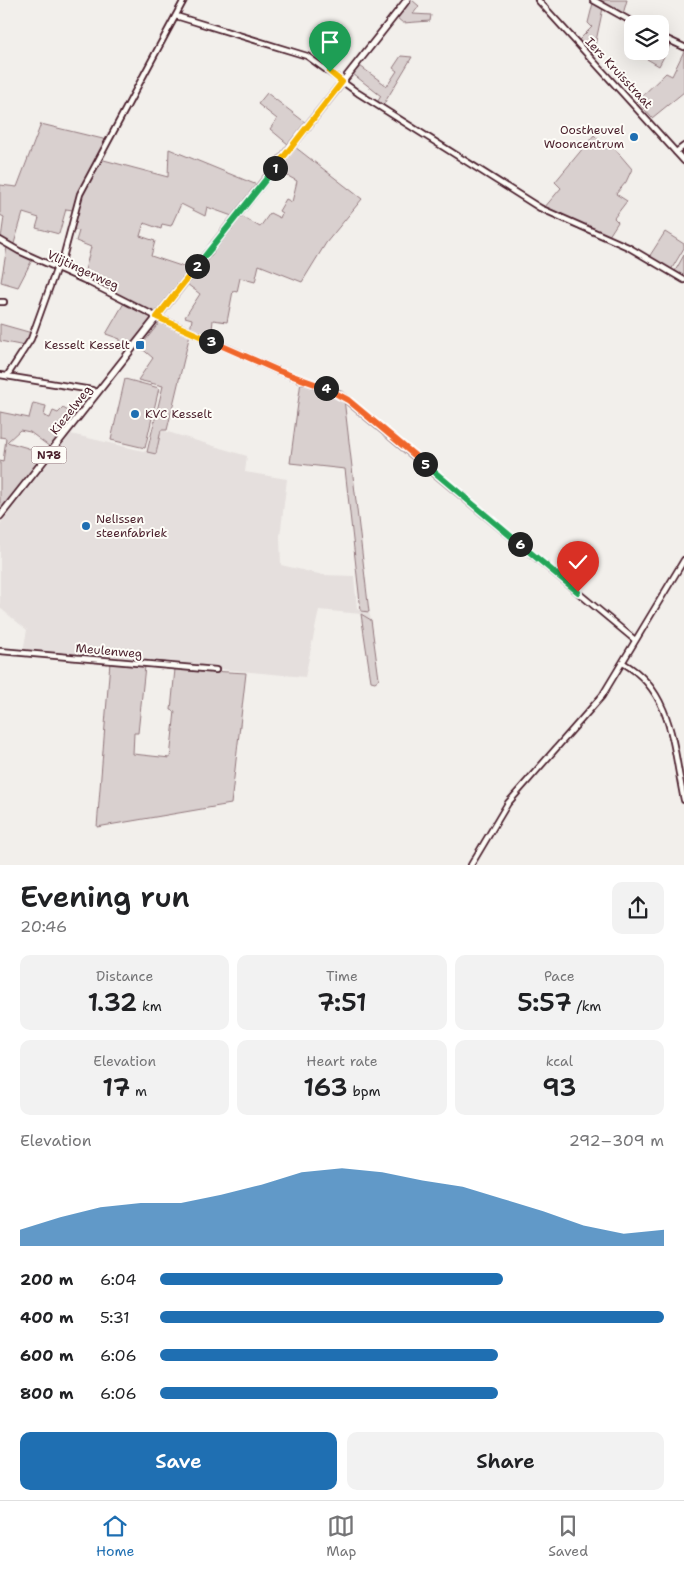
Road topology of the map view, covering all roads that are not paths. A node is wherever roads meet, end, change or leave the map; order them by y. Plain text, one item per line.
1 (184, 0) edge
2 (407, 0) edge
3 (538, 0) edge
4 (592, 0) edge
5 (176, 16) junction
6 (624, 17) edge
7 (669, 40) edge
8 (684, 48) edge
9 (342, 82) junction
10 (684, 146) edge
11 (676, 152) junction
12 (684, 161) edge
13 (0, 240) edge
14 (58, 268) junction
15 (684, 280) edge
16 (157, 317) junction
17 (0, 375) edge
18 (7, 376) junction
19 (97, 393) junction
20 (0, 516) edge
21 (684, 560) edge
22 (635, 640) junction
23 (0, 651) edge
24 (623, 662) junction
25 (216, 670) dead end
26 (684, 800) edge
27 (471, 865) edge

1 - 5 street
2 - 9 main road, N78
3 - 11 street, Iers Kruisstraat
4 - 6 street
5 - 9 street
5 - 14 street
7 - 8 street
9 - 15 street
9 - 16 main road, N78
10 - 11 street
11 - 12 street, Iers Kruisstraat
13 - 14 street, Vlijtingerweg
14 - 16 street, Vlijtingerweg
14 - 18 street
16 - 19 main road, Kiezelweg / N78
16 - 22 street, Vlijtingerweg
17 - 18 street
18 - 19 street
19 - 20 main road, Kiezelweg / N78
21 - 22 street
22 - 24 street
23 - 25 street, Meulenweg
24 - 26 street
24 - 27 street

